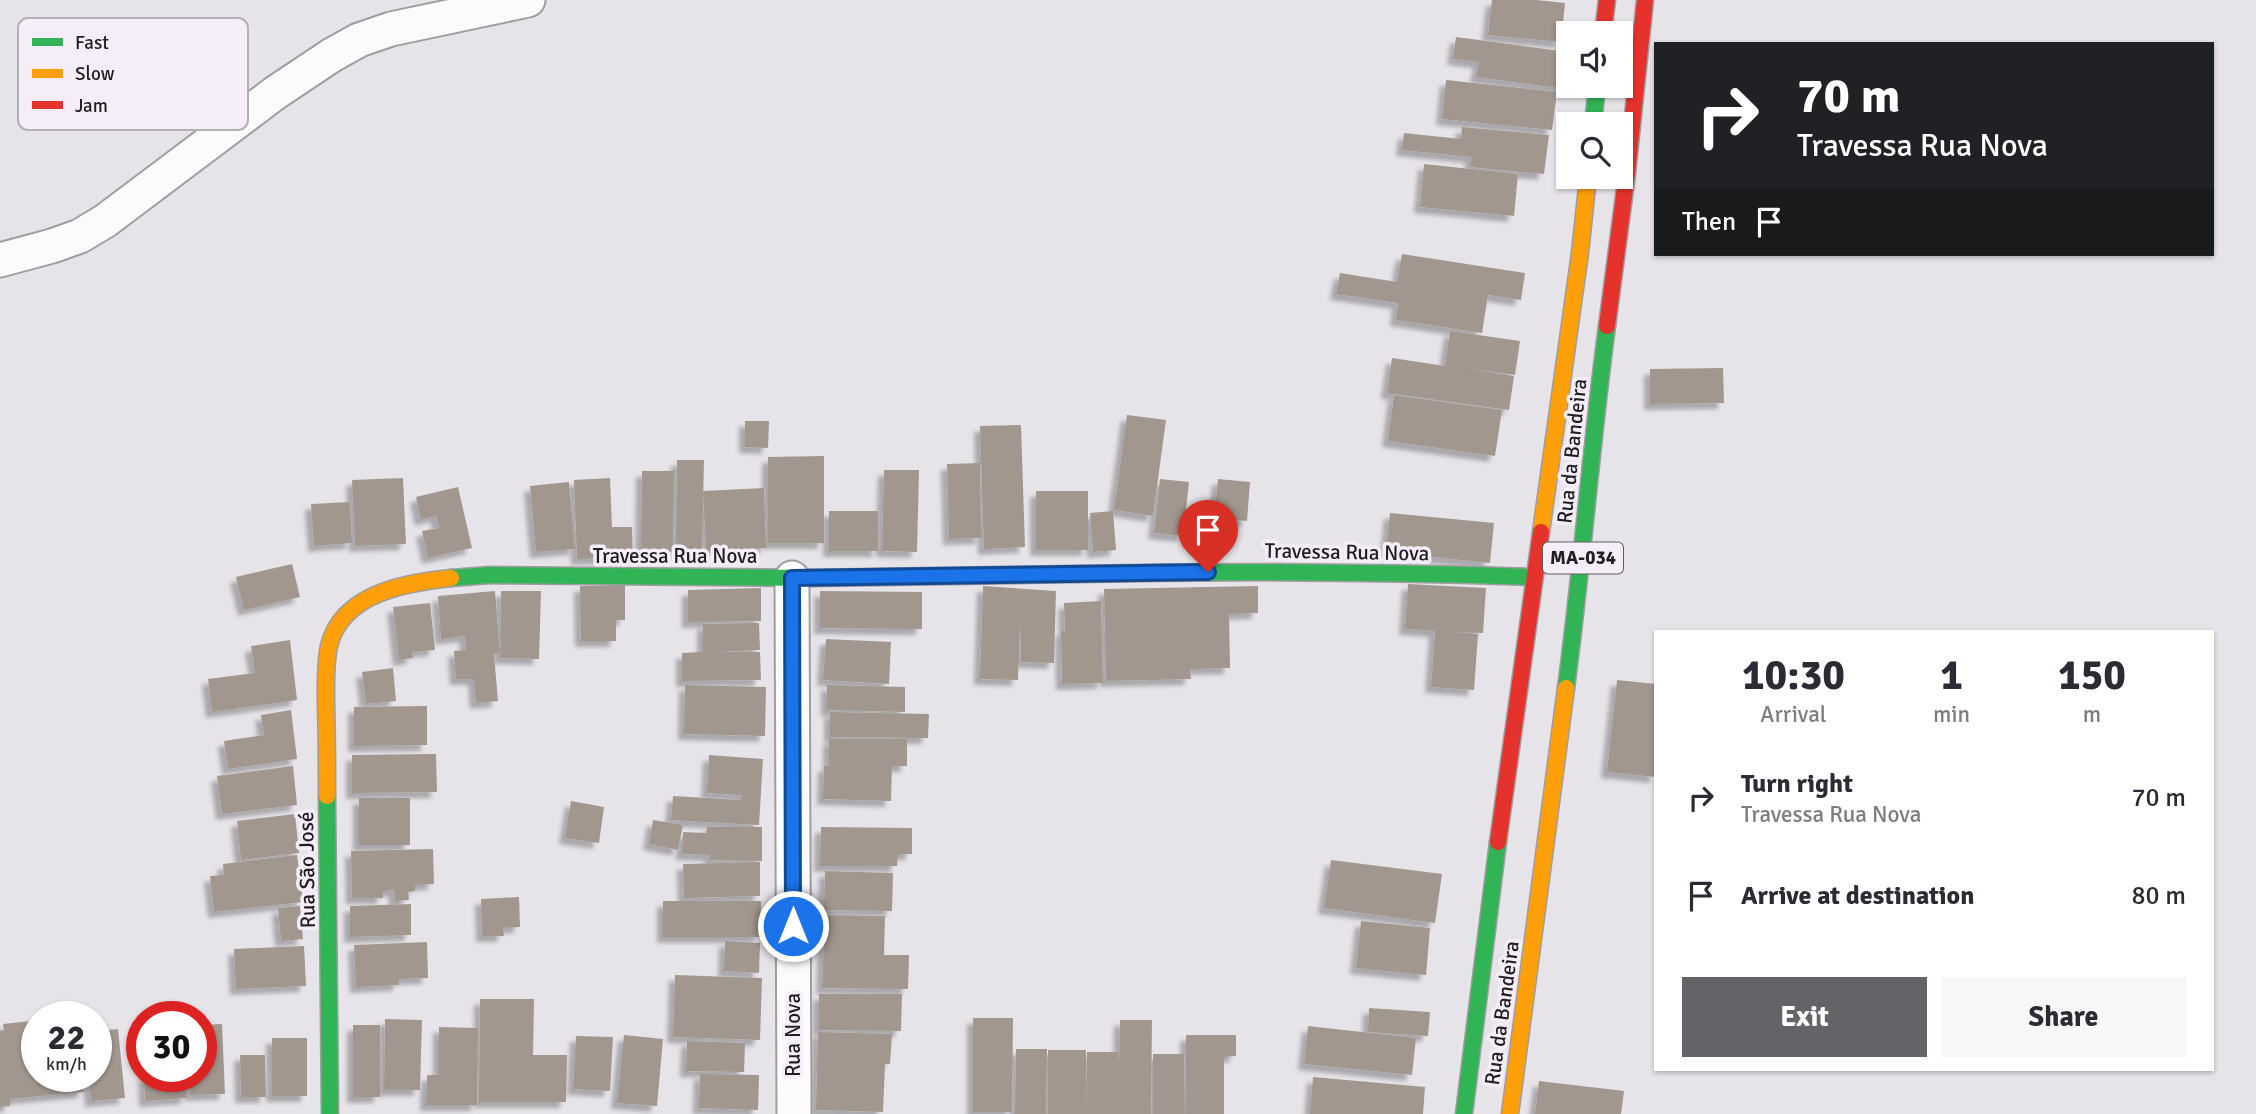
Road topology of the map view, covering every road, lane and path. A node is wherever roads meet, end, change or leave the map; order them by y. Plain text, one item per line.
1 (527, 0) edge
2 (1606, 0) edge
3 (1645, 0) edge
4 (1604, 21) edge
5 (248, 113) edge
6 (226, 130) edge
7 (1587, 189) edge
8 (0, 260) edge
9 (1534, 577) junction
10 (792, 578) junction
11 (336, 628) joint
12 (330, 1114) edge
13 (794, 1114) edge
14 (1464, 1114) edge
15 (1510, 1114) edge

1 - 5 street
2 - 4 main road
3 - 15 main road, Rua da Bandeira / MA-034
6 - 8 street
7 - 9 main road, MA-034
9 - 10 main road, Travessa Rua Nova
9 - 14 main road, MA-034
10 - 11 main road, Travessa Rua Nova
10 - 13 street, Rua Nova
11 - 12 main road, Rua São José

